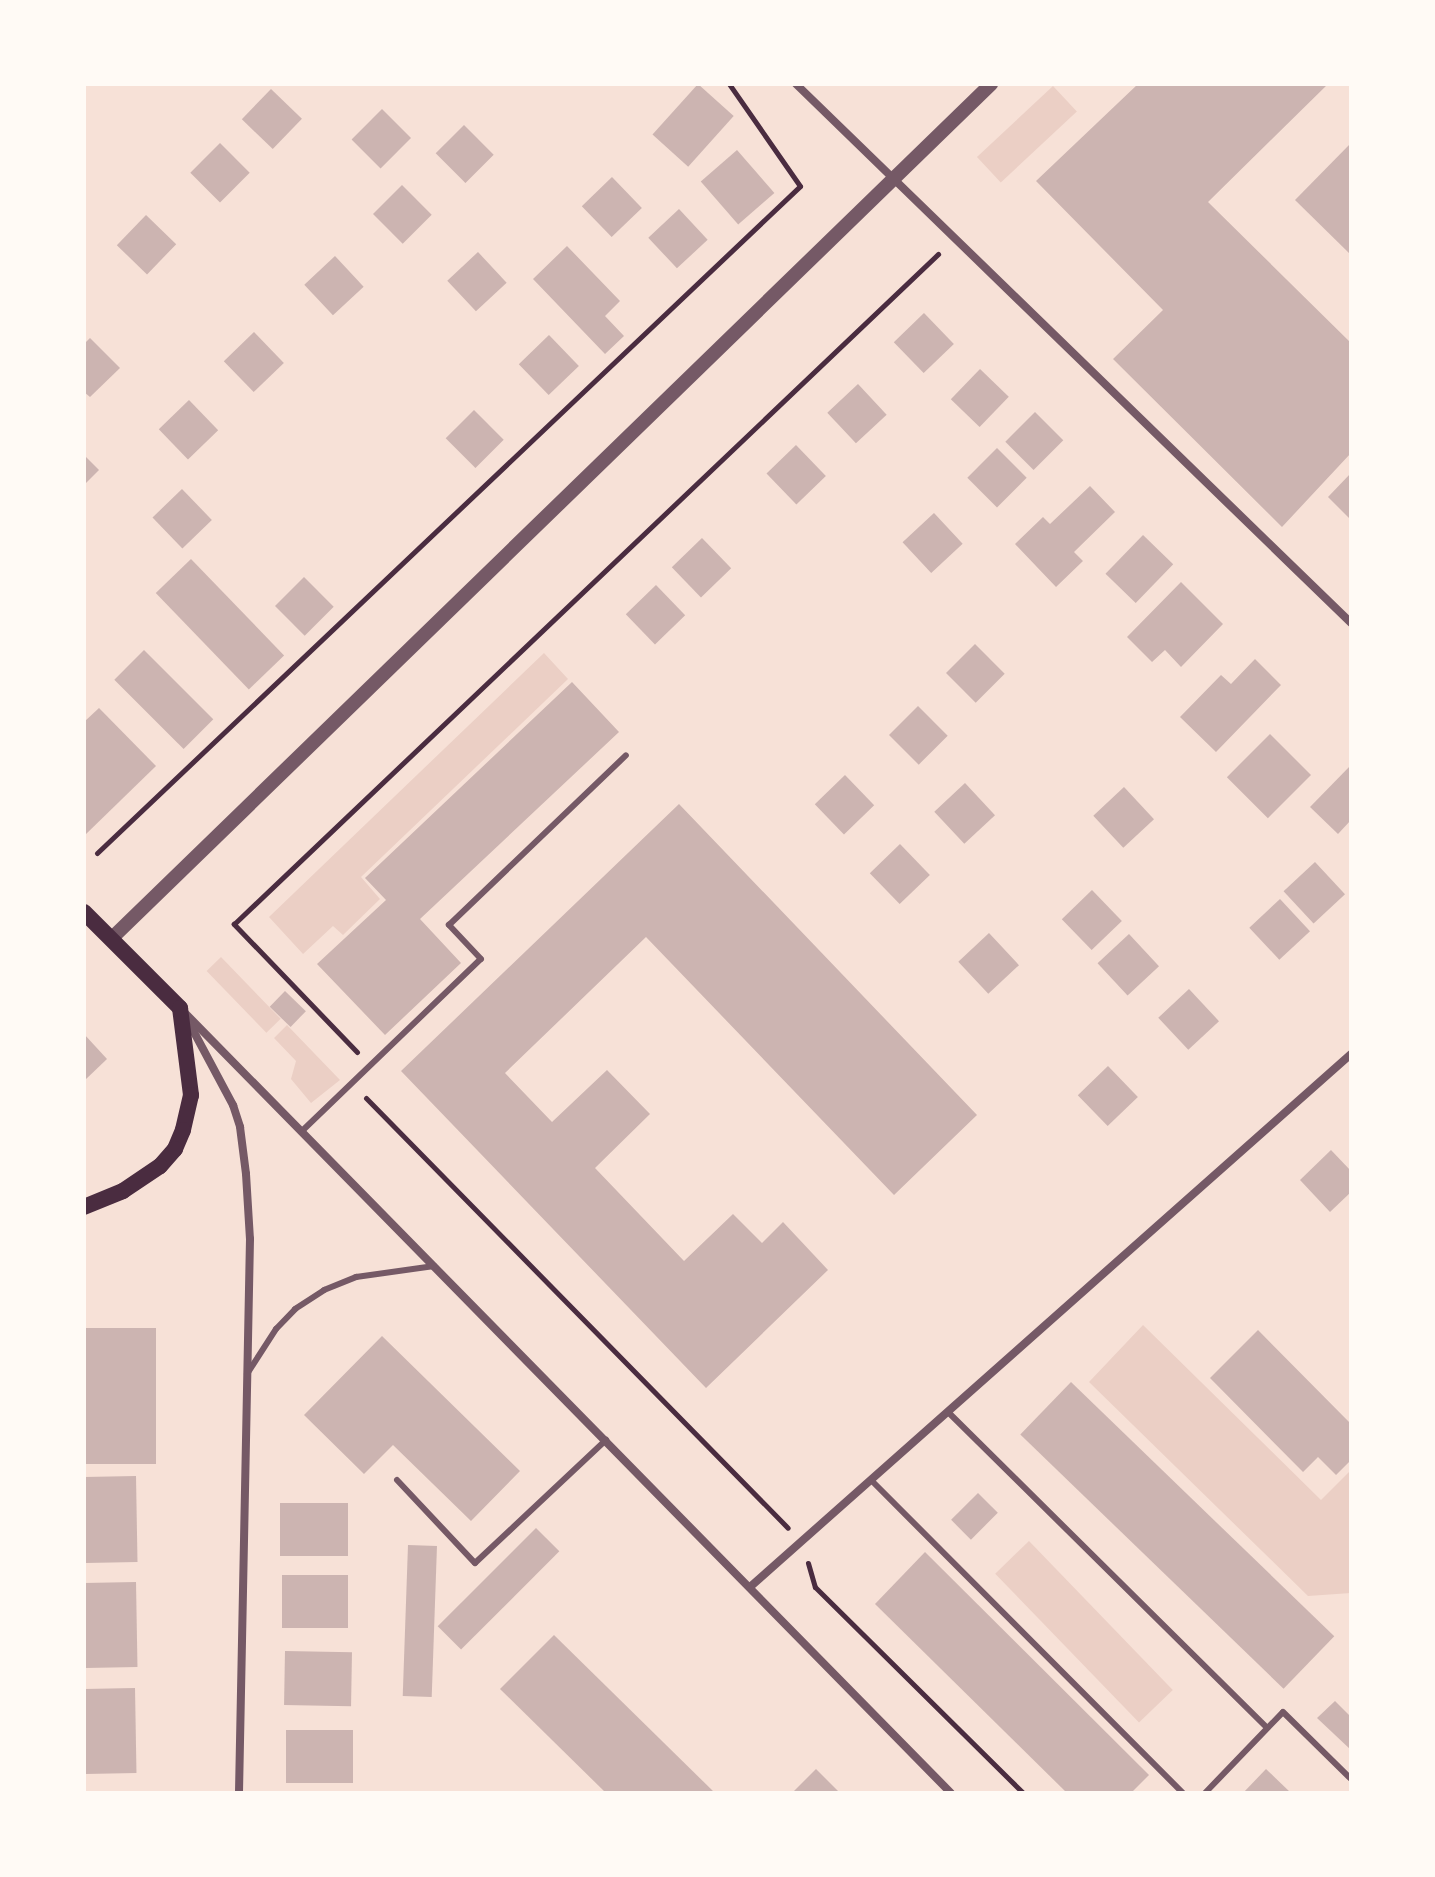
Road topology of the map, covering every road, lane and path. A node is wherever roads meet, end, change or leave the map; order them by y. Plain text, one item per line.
1 (729, 84) edge
2 (796, 84) edge
3 (991, 84) edge
4 (891, 179) junction
5 (953, 239) junction
6 (1351, 623) edge
7 (626, 755) dead end
8 (97, 853) dead end
9 (84, 912) edge
10 (111, 939) junction
11 (180, 1008) junction
12 (1351, 1054) edge
13 (370, 1065) junction
14 (352, 1083) junction
15 (302, 1131) junction
16 (84, 1207) edge
17 (434, 1266) junction
18 (247, 1374) junction
19 (948, 1412) junction
20 (606, 1440) junction
21 (397, 1480) dead end
22 (871, 1480) junction
23 (801, 1541) junction
24 (750, 1587) junction
25 (1267, 1728) junction
26 (1351, 1779) edge
27 (239, 1793) edge
28 (951, 1793) edge
29 (1023, 1793) edge
30 (1183, 1793) edge
31 (1205, 1793) edge

1 - 8 path
2 - 4 street
3 - 4 street
4 - 5 street
4 - 10 street
5 - 6 street
5 - 13 path
7 - 13 lane
9 - 10 main road
10 - 11 main road
11 - 15 street
11 - 16 main road
11 - 18 street
12 - 19 street
13 - 14 lane
14 - 15 lane
14 - 23 path
15 - 17 street
17 - 18 lane
17 - 20 street
18 - 27 street
19 - 22 street
19 - 25 lane
20 - 21 lane
20 - 24 street
22 - 23 street
22 - 30 lane
23 - 24 street
23 - 29 path
24 - 28 street
25 - 26 lane
25 - 31 lane

